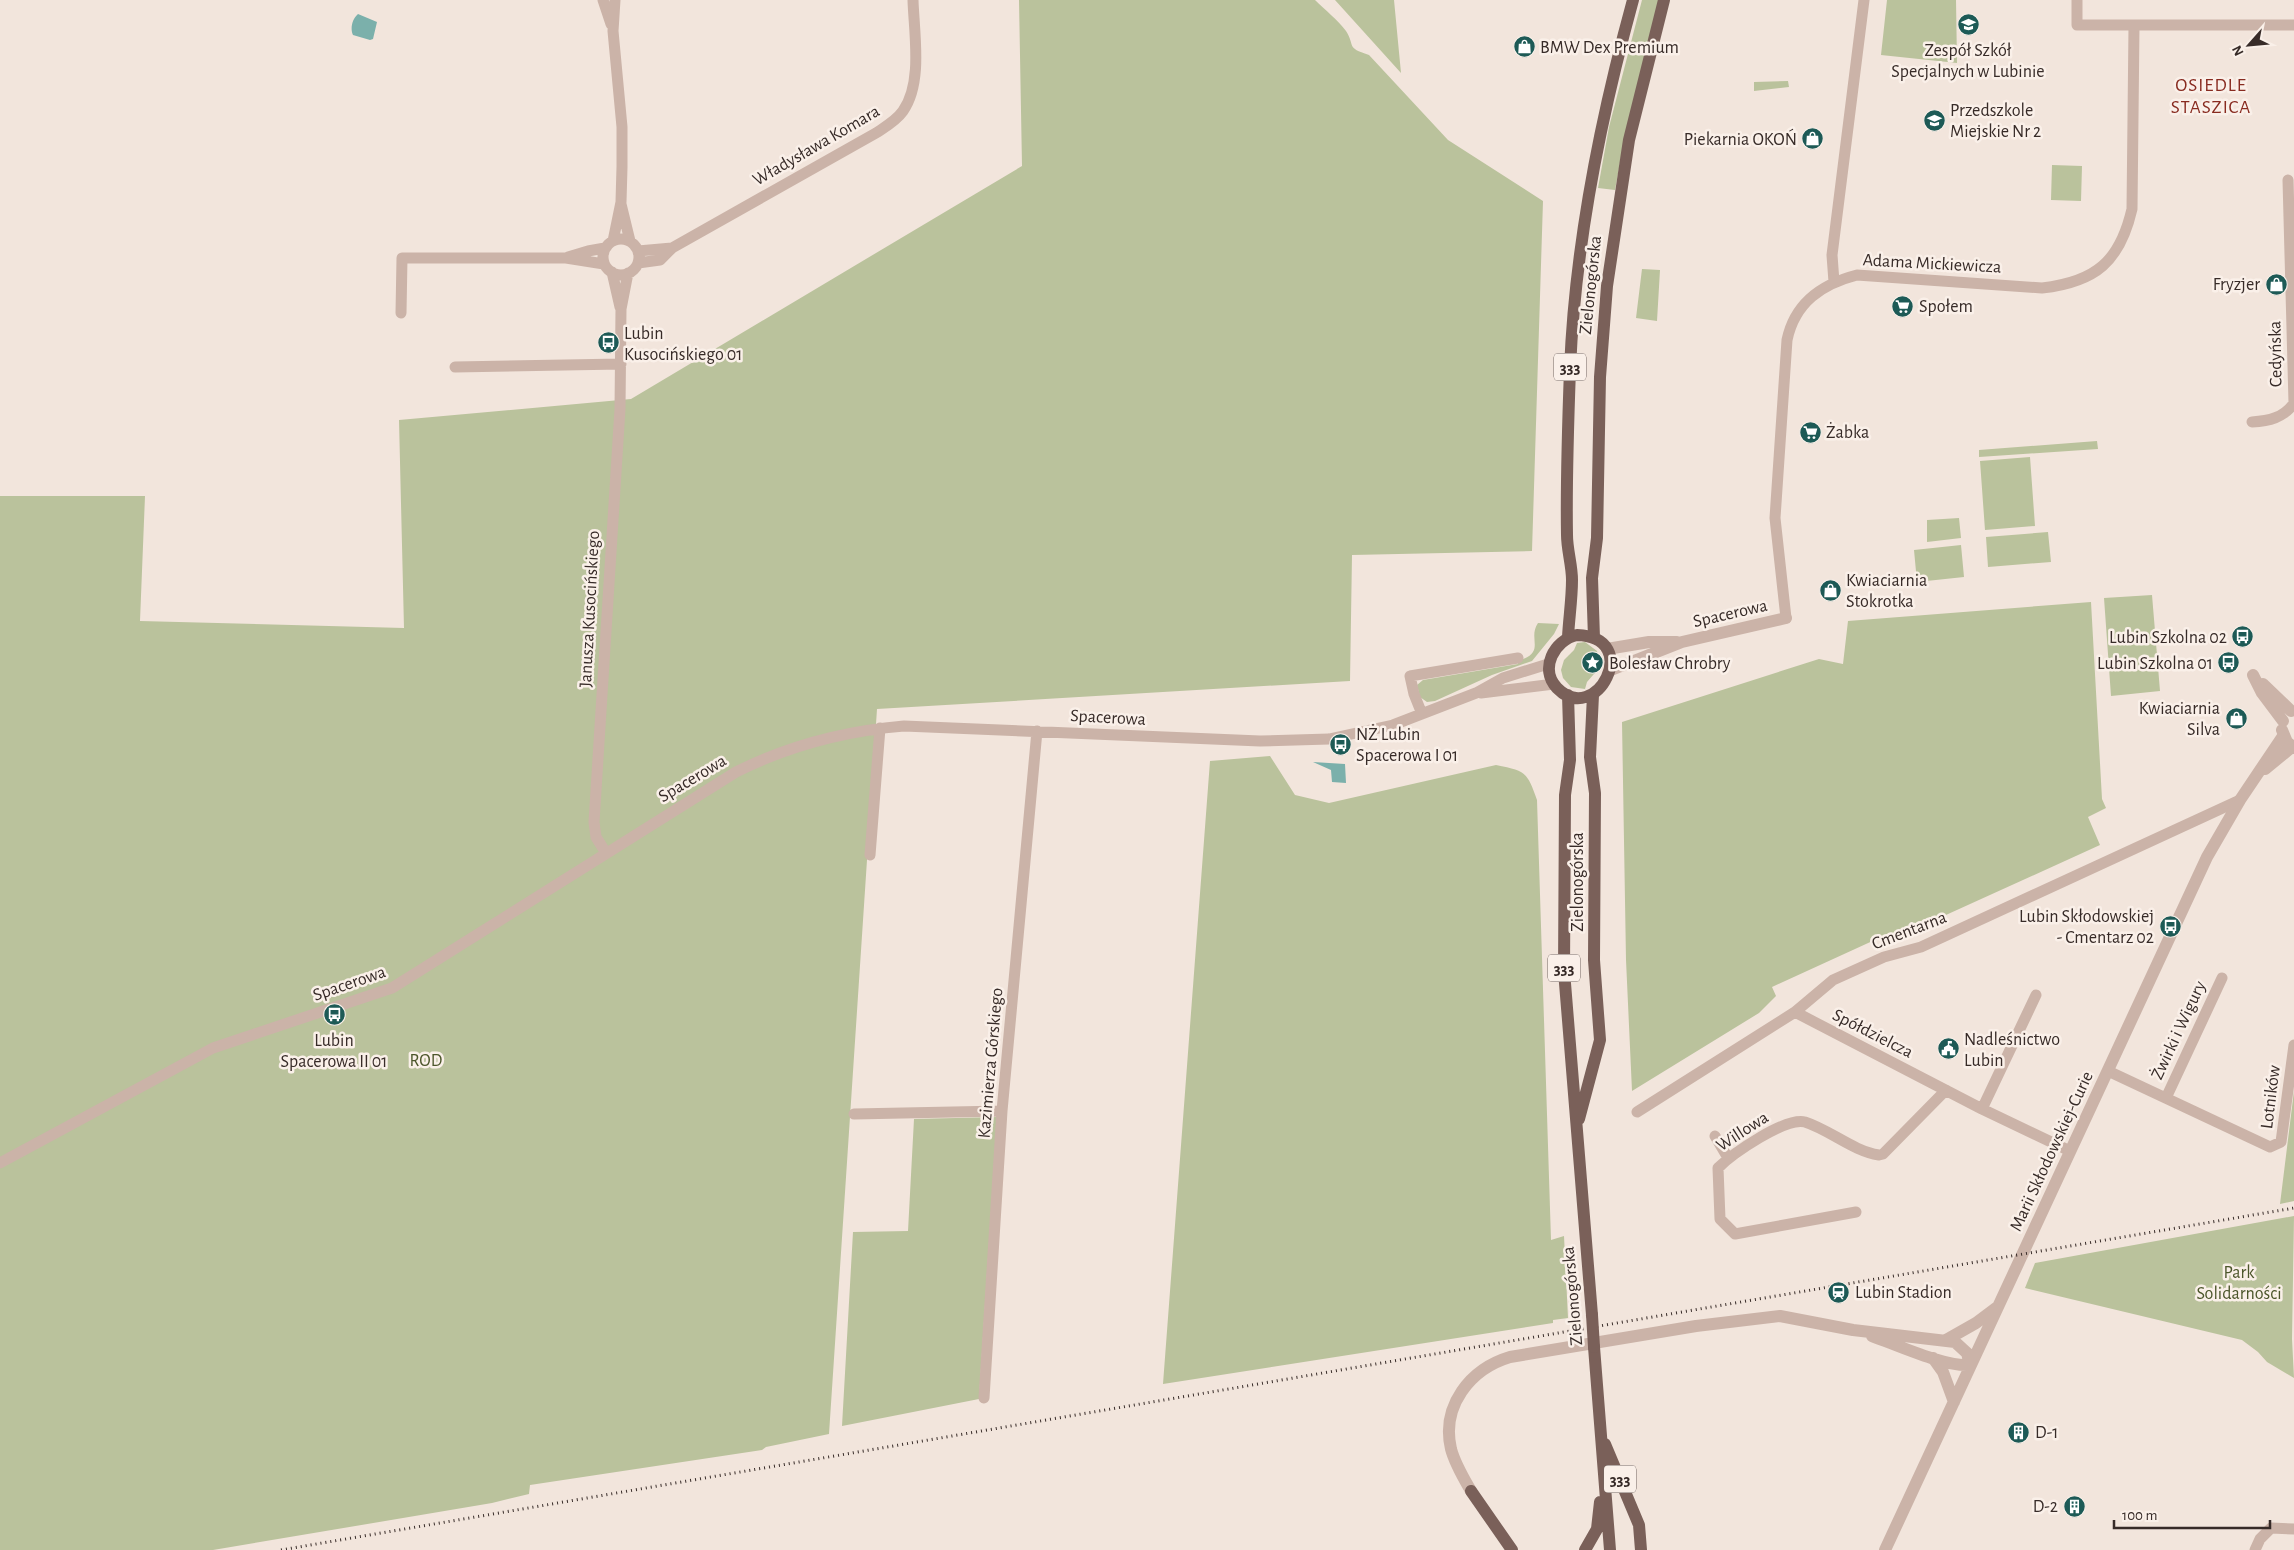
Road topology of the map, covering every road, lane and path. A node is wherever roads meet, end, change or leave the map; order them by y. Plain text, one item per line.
1 (604, 0) edge
2 (615, 0) edge
3 (913, 0) edge
4 (1633, 0) edge
5 (1664, 0) edge
6 (1864, 0) edge
7 (2077, 0) edge
8 (2294, 25) edge
9 (2134, 26) junction
10 (612, 31) junction
11 (2288, 180) dead end
12 (621, 202) junction
13 (630, 241) junction
14 (609, 245) junction
15 (672, 248) junction
16 (638, 251) junction
17 (566, 258) junction
18 (638, 264) junction
19 (608, 268) junction
20 (628, 273) junction
21 (1834, 282) junction
22 (2293, 285) edge
23 (621, 309) junction
24 (402, 313) dead end
25 (621, 364) junction
26 (455, 367) dead end
27 (2252, 422) dead end
28 (1786, 618) joint
29 (1568, 637) junction
30 (1594, 638) junction
31 (1682, 642) junction
32 (1606, 649) junction
33 (1518, 658) dead end
34 (1548, 664) junction
35 (1611, 670) junction
36 (2254, 676) dead end
37 (1554, 684) junction
38 (1476, 693) junction
39 (1593, 695) junction
40 (1568, 696) junction
41 (1422, 714) junction
42 (2289, 714) edge
43 (880, 728) junction
44 (1037, 731) junction
45 (2283, 736) junction
46 (2293, 747) edge
47 (2259, 774) junction
48 (2240, 800) junction
49 (606, 853) junction
50 (870, 855) dead end
51 (2222, 978) dead end
52 (2036, 996) dead end
53 (1795, 1012) junction
54 (2294, 1045) edge
55 (2108, 1070) junction
56 (1946, 1090) junction
57 (2166, 1098) junction
58 (1982, 1108) junction
59 (1002, 1111) junction
60 (1637, 1112) dead end
61 (854, 1114) dead end
62 (1577, 1126) junction
63 (1715, 1136) dead end
64 (2270, 1147) joint
65 (2070, 1151) junction
66 (1728, 1158) junction
67 (0, 1163) edge
68 (1856, 1212) dead end
69 (1999, 1306) junction
70 (1853, 1330) junction
71 (1946, 1340) junction
72 (1930, 1356) junction
73 (1970, 1365) junction
74 (984, 1398) dead end
75 (1954, 1402) junction
76 (1600, 1432) junction
77 (1604, 1464) junction
78 (1472, 1491) joint
79 (2294, 1529) edge
80 (1509, 1545) edge
81 (1516, 1550) edge
82 (1585, 1550) edge
83 (1610, 1550) edge
84 (1641, 1550) edge
85 (1885, 1550) edge
86 (2255, 1550) edge

1 - 10 street
2 - 10 street
3 - 15 street, Władysława Komara
4 - 29 main road, Zielonogórska / 333
5 - 30 main road, Zielonogórska / 333
6 - 21 street
7 - 9 street
8 - 9 street
9 - 21 street, Adama Mickiewicza
10 - 12 street
11 - 22 street, Cedyńska
12 - 13 street
12 - 14 street
13 - 14 street
13 - 16 street
14 - 17 street
14 - 19 street
15 - 16 street
15 - 18 street, Władysława Komara
16 - 18 street
17 - 19 street
17 - 24 street
18 - 20 street
19 - 20 street
19 - 23 street
20 - 23 street
21 - 28 street, Adama Mickiewicza
22 - 27 street, Cedyńska
23 - 25 street, Janusza Kusocińskiego
25 - 26 street
25 - 49 street, Janusza Kusocińskiego
28 - 31 street, Spacerowa
29 - 30 main road
29 - 34 main road
30 - 32 main road
31 - 32 street, Spacerowa
31 - 35 street, Spacerowa
32 - 35 main road
33 - 41 street
34 - 37 main road
34 - 38 street, Spacerowa
35 - 39 main road
36 - 42 street
37 - 38 street, Spacerowa
37 - 40 main road
38 - 41 street, Spacerowa
39 - 40 main road
39 - 62 main road, Zielonogórska / 333
40 - 62 main road, Zielonogórska / 333
41 - 44 street, Spacerowa
42 - 45 street
43 - 44 street, Spacerowa
43 - 49 street, Spacerowa
43 - 50 street
44 - 59 street, Kazimierza Górskiego
45 - 46 street
45 - 47 street, Marii Skłodowskiej-Curie
46 - 47 street, Marii Skłodowskiej-Curie
47 - 48 street, Marii Skłodowskiej-Curie
48 - 53 street, Cmentarna
48 - 55 street, Marii Skłodowskiej-Curie
49 - 67 street, Spacerowa
51 - 57 street, Żwirki i Wigury
52 - 58 street
53 - 56 street, Spółdzielcza
53 - 60 street, Cmentarna
54 - 64 street, Lotników
55 - 57 street, Żwirki i Wigury
55 - 65 street, Marii Skłodowskiej-Curie
56 - 58 street, Spółdzielcza
56 - 66 street, Willowa
57 - 64 street, Żwirki i Wigury
58 - 65 street, Spółdzielcza
59 - 61 street
59 - 74 street, Kazimierza Górskiego
62 - 76 main road, Zielonogórska / 333, bridge
63 - 66 street
65 - 69 street, Marii Skłodowskiej-Curie
66 - 68 street, Willowa
69 - 71 street
69 - 73 street, Marii Skłodowskiej-Curie
70 - 71 street
70 - 72 street
70 - 78 street
71 - 73 street
72 - 73 street
72 - 75 street
73 - 75 street, Marii Skłodowskiej-Curie
75 - 85 street, Marii Skłodowskiej-Curie
76 - 77 main road, Zielonogórska / 333
76 - 84 main road, Zielonogórska / 333
77 - 82 main road
77 - 83 main road, Zielonogórska / 333
78 - 80 main road
79 - 86 street
80 - 81 main road

